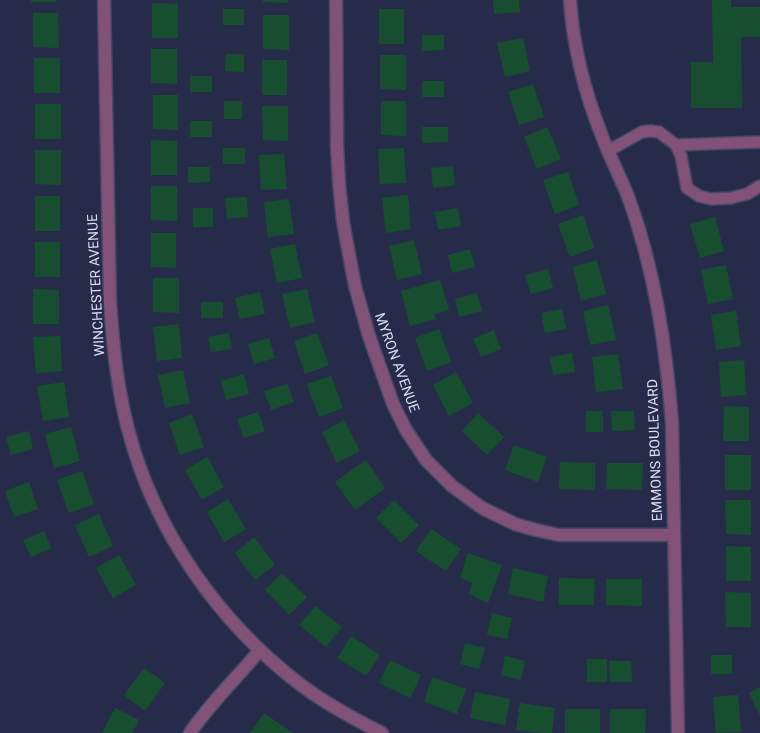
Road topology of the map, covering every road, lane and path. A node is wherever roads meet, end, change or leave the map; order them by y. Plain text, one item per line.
1 (104, 0) edge
2 (336, 0) edge
3 (570, 0) edge
4 (760, 142) edge
5 (676, 145) junction
6 (608, 151) junction
7 (760, 186) edge
8 (674, 535) junction
9 (260, 650) junction
10 (190, 733) edge
11 (382, 733) edge
12 (678, 733) edge

1 - 9 street, WINCHESTER AVENUE
2 - 8 street, MYRON AVENUE
3 - 6 street, EMMONS BOULEVARD
4 - 5 lane
5 - 6 lane
5 - 7 lane
6 - 8 street, EMMONS BOULEVARD
8 - 12 street, EMMONS BOULEVARD
9 - 10 street
9 - 11 street, WINCHESTER AVENUE

